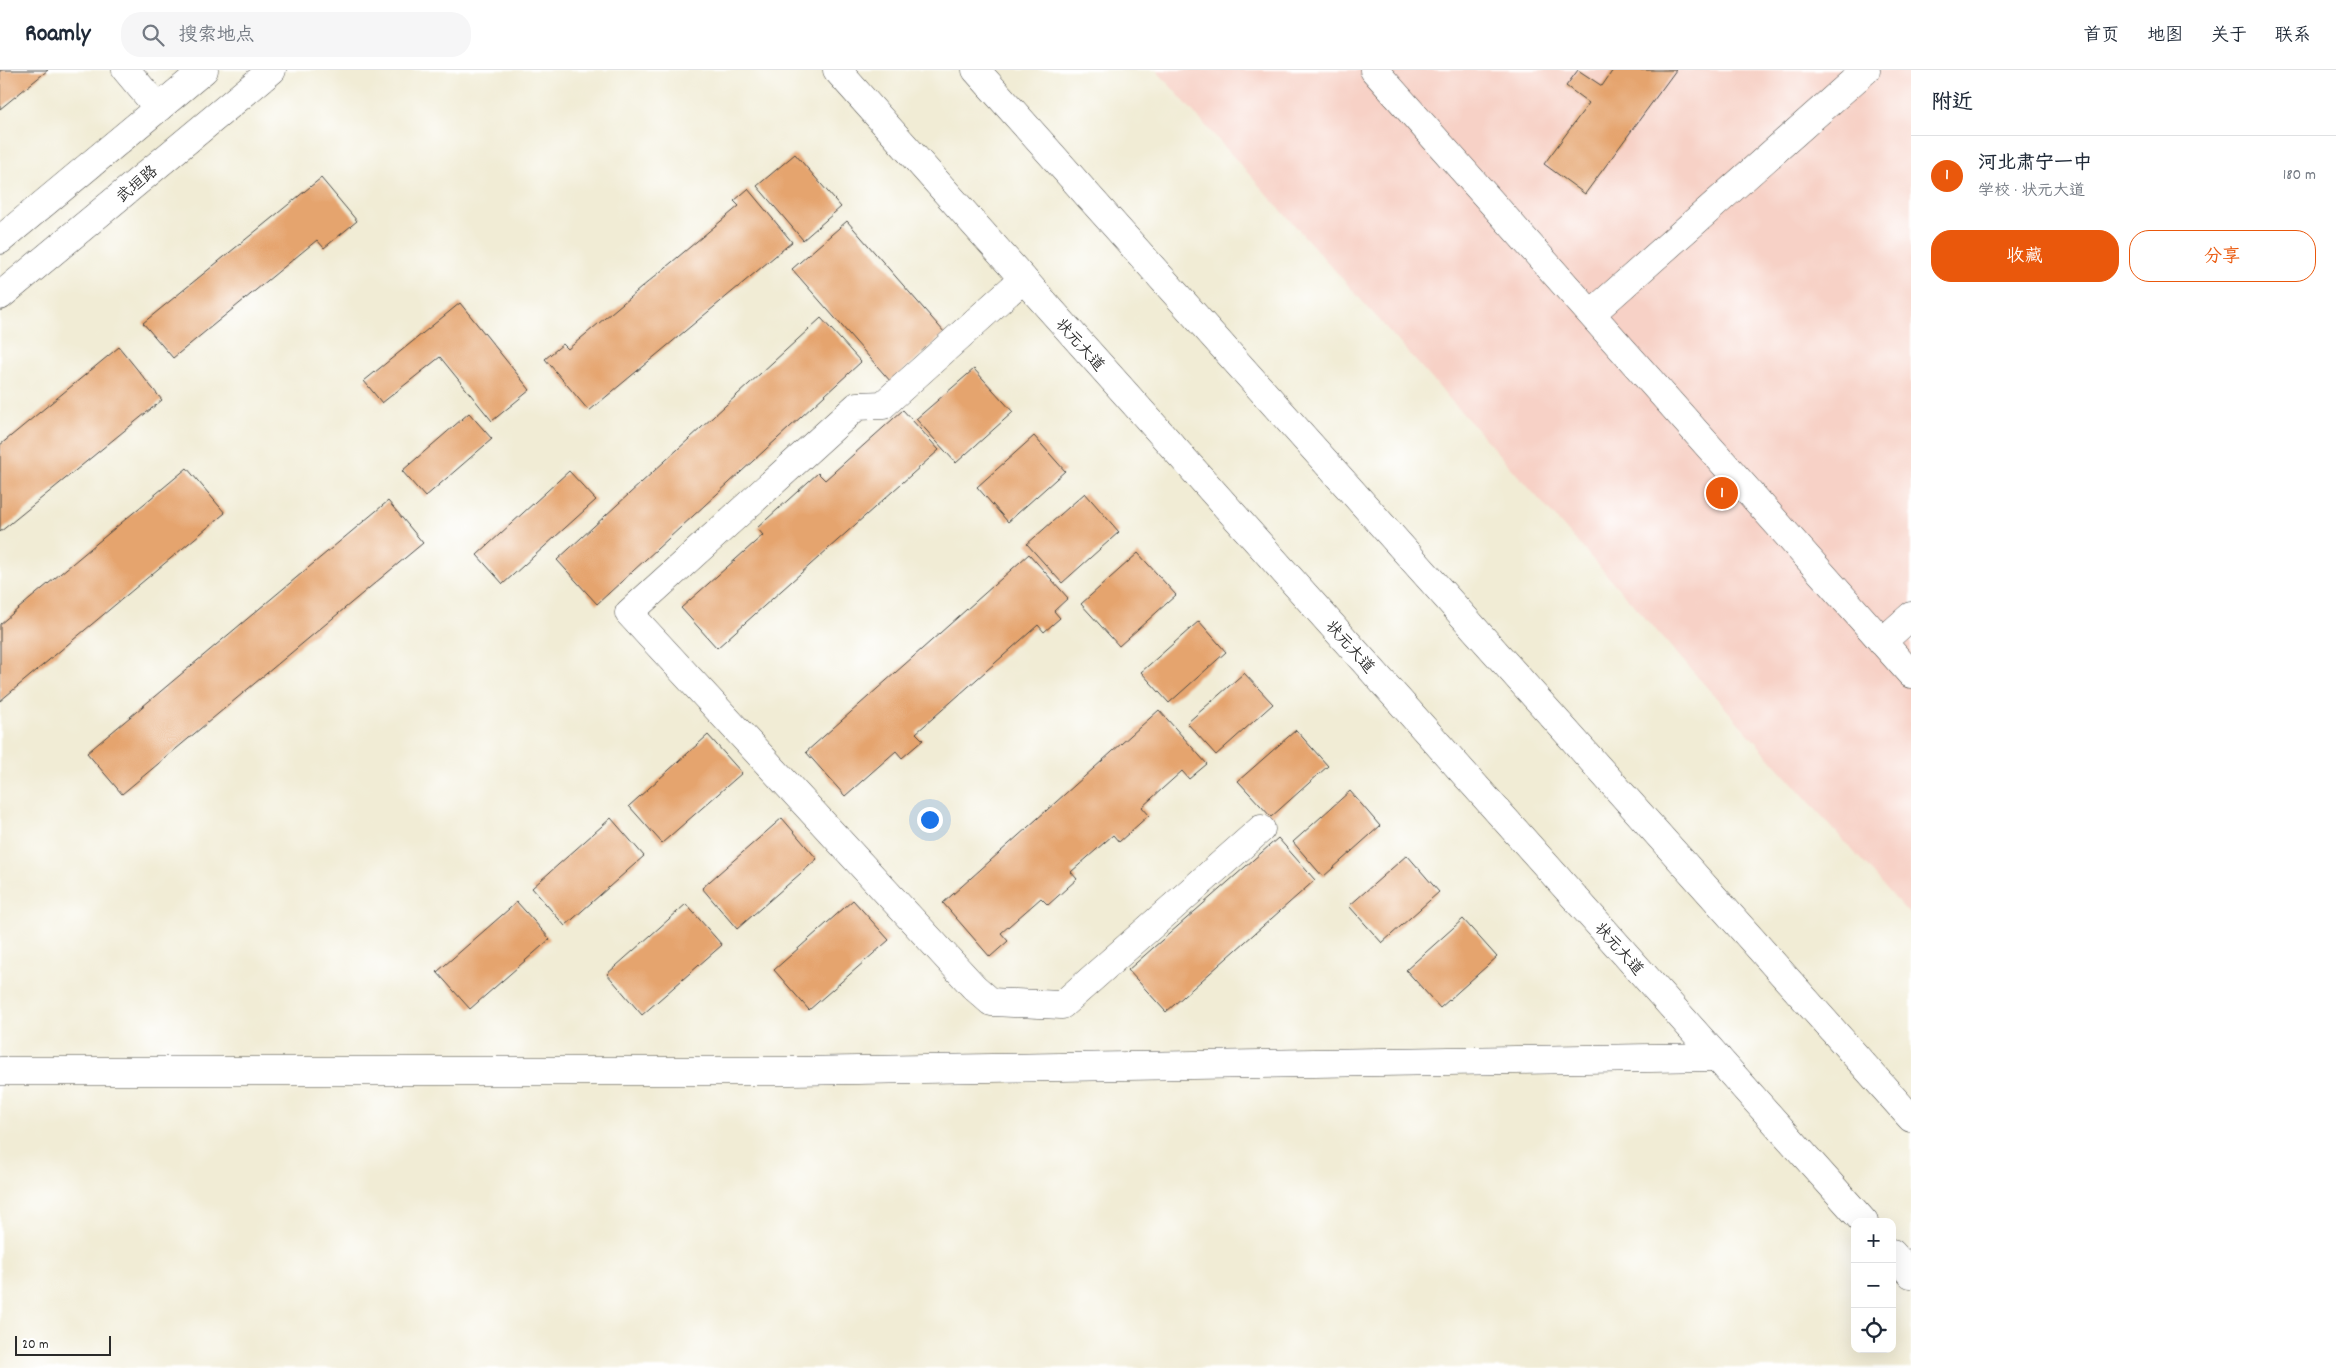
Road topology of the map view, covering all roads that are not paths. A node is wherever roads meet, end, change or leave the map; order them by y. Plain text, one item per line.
1 (126, 70) edge
2 (204, 70) edge
3 (272, 70) edge
4 (837, 70) edge
5 (976, 70) edge
6 (1374, 70) edge
7 (1866, 70) edge
8 (158, 108) junction
9 (0, 240) edge
10 (1023, 279) junction
11 (0, 296) edge
12 (1591, 314) junction
13 (1911, 616) edge
14 (1882, 642) junction
15 (1911, 674) edge
16 (1261, 829) dead end
17 (1717, 1057) junction
18 (0, 1071) edge
19 (1911, 1118) edge
20 (1860, 1218) edge
21 (1896, 1257) edge
22 (1911, 1274) edge

1 - 8 main road
2 - 8 main road
3 - 11 main road, 武垣路
4 - 10 main road, 状元大道
5 - 19 main road
6 - 12 main road
7 - 12 main road
8 - 9 main road
10 - 16 main road
10 - 17 main road, 状元大道
12 - 14 main road
13 - 14 main road
14 - 15 main road
17 - 18 main road
17 - 20 main road, 状元大道
21 - 22 main road

